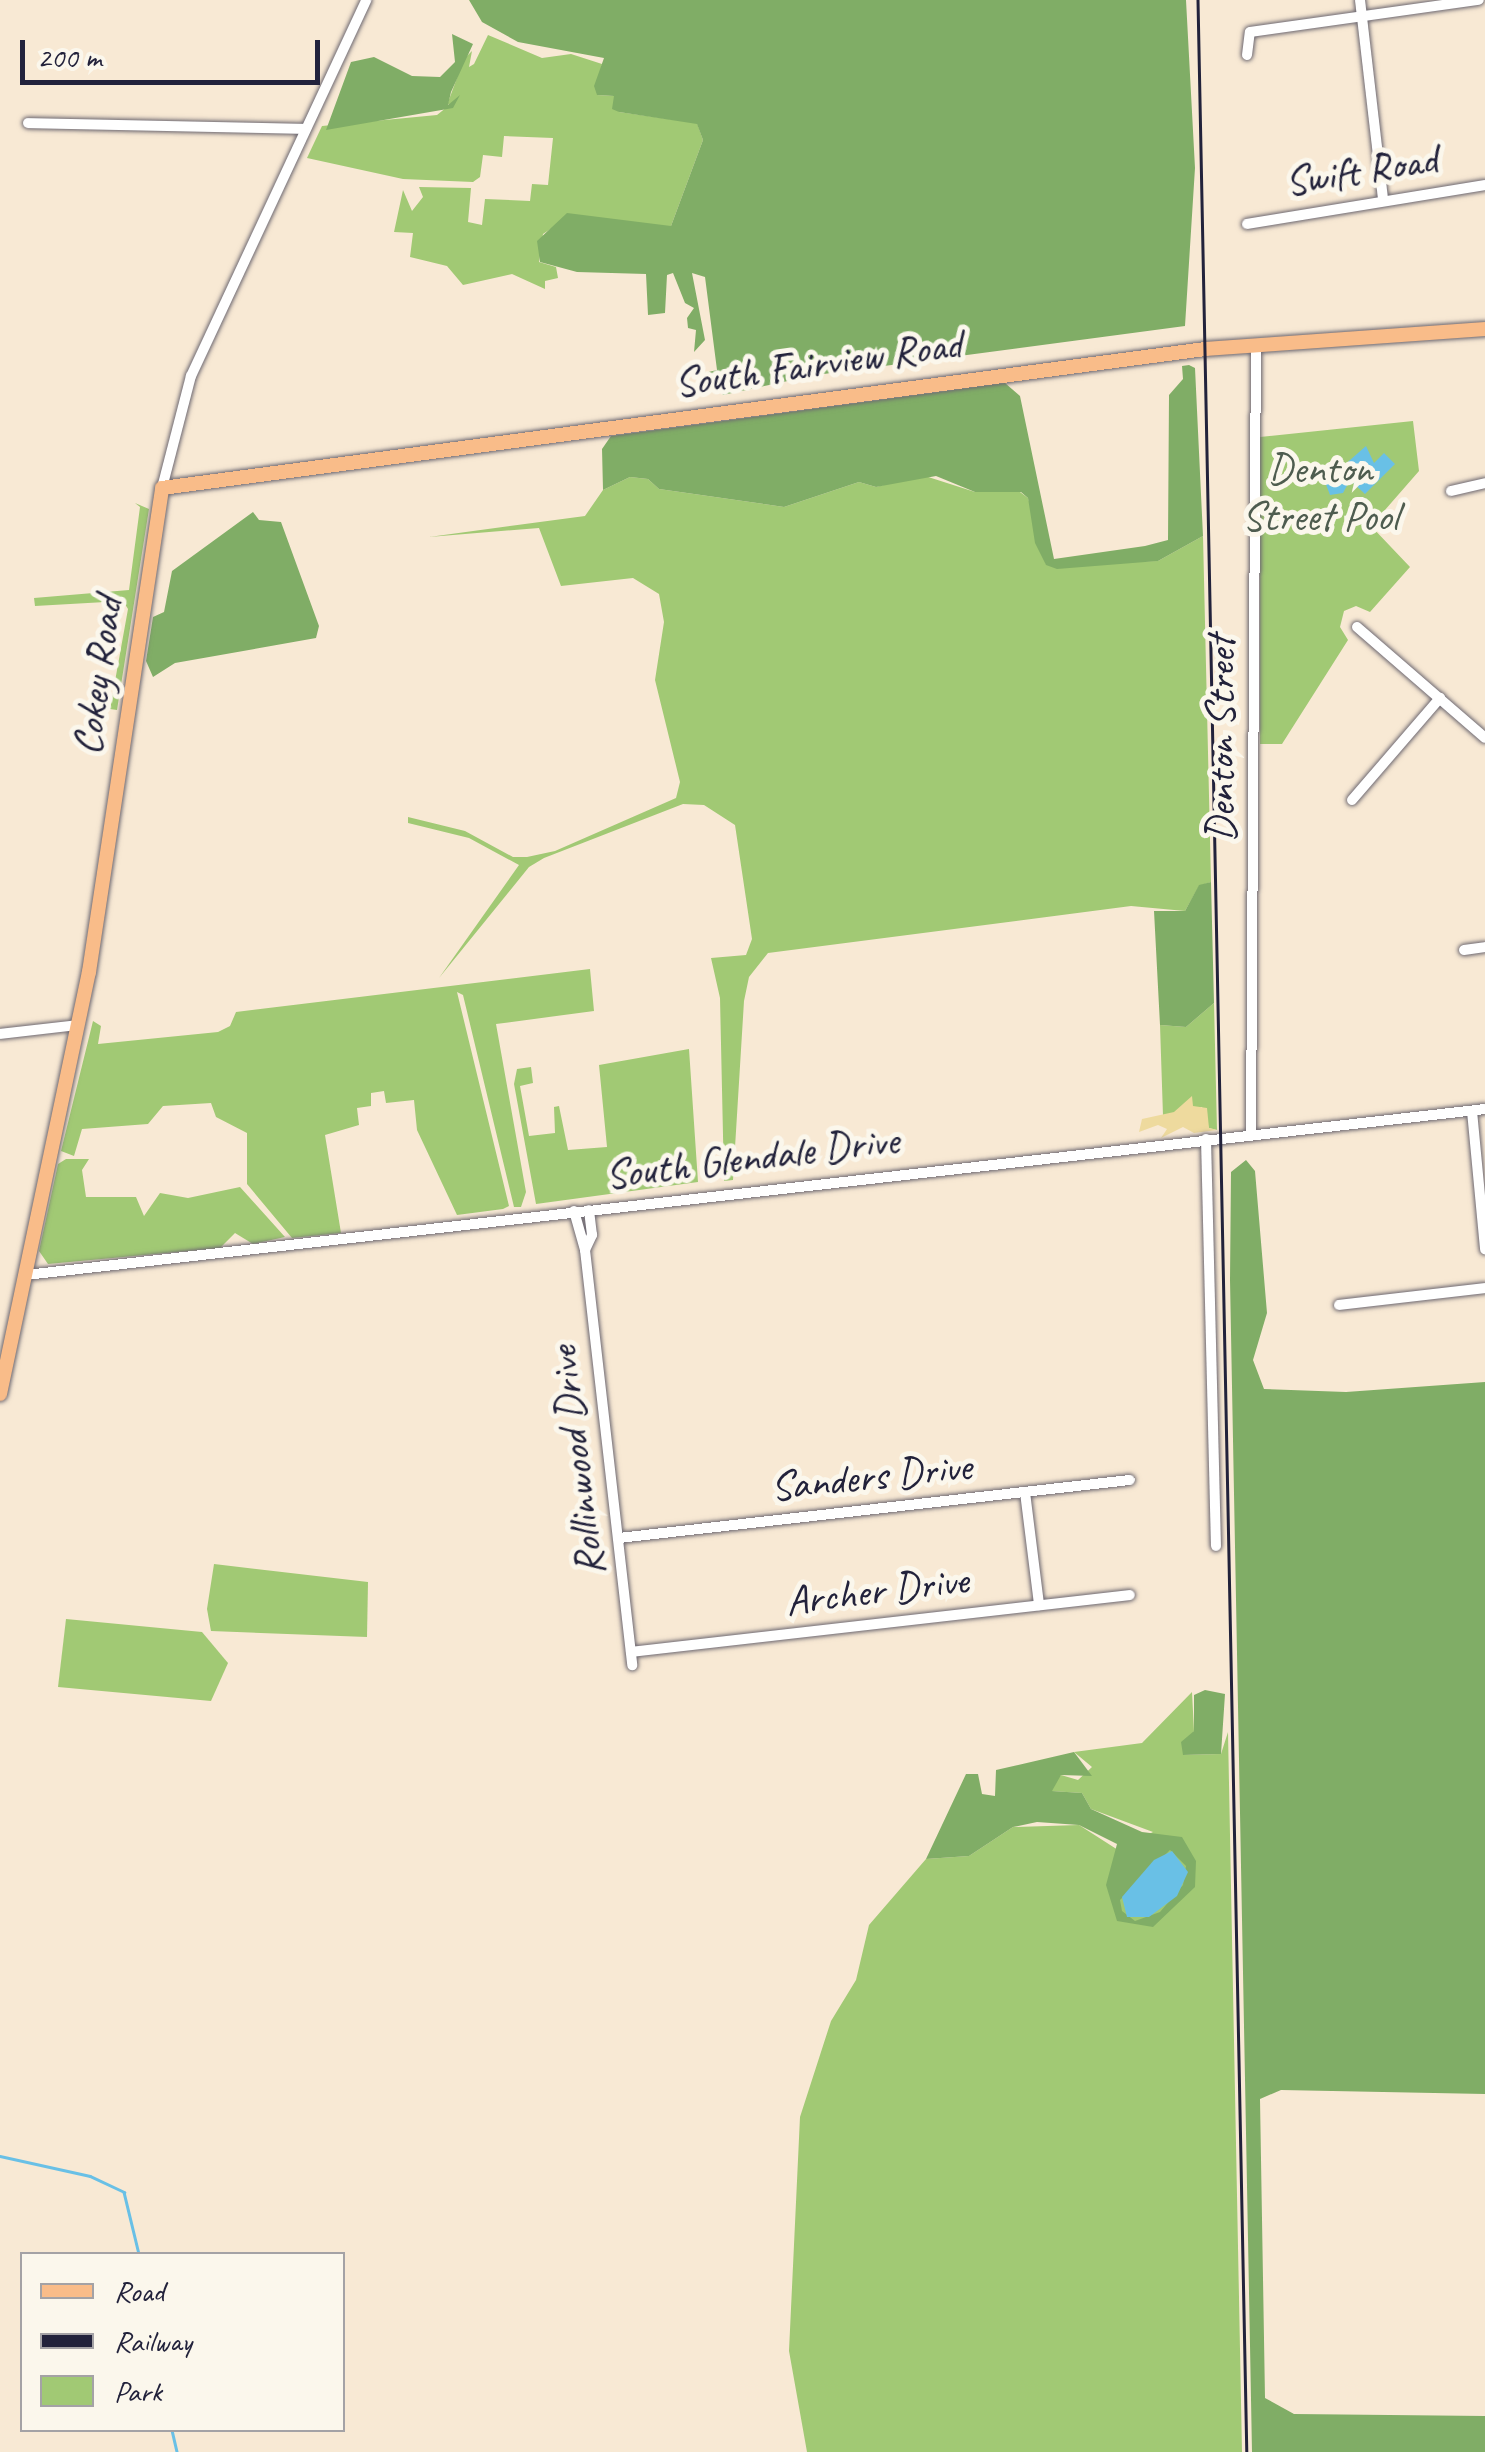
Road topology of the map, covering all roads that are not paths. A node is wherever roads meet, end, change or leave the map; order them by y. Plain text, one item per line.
1 (366, 0) edge
2 (1360, 0) edge
3 (1478, 0) edge
4 (1362, 16) junction
5 (1247, 56) dead end
6 (28, 123) dead end
7 (304, 129) junction
8 (1485, 185) edge
9 (1383, 199) junction
10 (1247, 224) dead end
11 (1485, 329) edge
12 (1256, 345) junction
13 (1485, 483) edge
14 (162, 488) junction
15 (1450, 490) dead end
16 (1357, 627) dead end
17 (1440, 698) junction
18 (1485, 738) edge
19 (1352, 800) dead end
20 (1485, 947) edge
21 (1464, 950) dead end
22 (78, 1025) junction
23 (0, 1034) edge
24 (1485, 1109) edge
25 (1472, 1111) junction
26 (1251, 1133) junction
27 (1206, 1139) junction
28 (589, 1210) junction
29 (574, 1212) junction
30 (1485, 1249) edge
31 (584, 1250) junction
32 (26, 1275) junction
33 (1485, 1288) edge
34 (1339, 1306) dead end
35 (0, 1394) edge
36 (1130, 1480) dead end
37 (1026, 1492) junction
38 (619, 1538) junction
39 (1216, 1546) dead end
40 (1130, 1595) dead end
41 (1039, 1605) junction
42 (631, 1652) junction
43 (632, 1665) dead end

1 - 7 street, Cokey Road
2 - 4 street
3 - 4 street
4 - 5 street
4 - 9 street
6 - 7 street
7 - 14 street, Cokey Road
8 - 9 street, Swift Road
9 - 10 street, Swift Road
11 - 12 main road, South Fairview Road
12 - 14 main road, South Fairview Road
12 - 26 street, Denton Street
13 - 15 street
14 - 22 main road, Cokey Road
16 - 17 street
17 - 18 street
17 - 19 street
20 - 21 street
22 - 23 street
22 - 32 main road, Cokey Road
24 - 25 street, South Glendale Drive
25 - 26 street, South Glendale Drive
25 - 30 street
26 - 27 street, South Glendale Drive
27 - 28 street, South Glendale Drive
27 - 39 street
28 - 29 street, South Glendale Drive
28 - 31 street, Rollinwood Drive
29 - 31 street, Rollinwood Drive
29 - 32 street, South Glendale Drive
31 - 38 street, Rollinwood Drive
32 - 35 main road, Cokey Road
33 - 34 street
36 - 37 street, Sanders Drive
37 - 38 street, Sanders Drive
37 - 41 street
38 - 42 street, Rollinwood Drive
40 - 41 street, Archer Drive
41 - 42 street, Archer Drive
42 - 43 street, Rollinwood Drive

